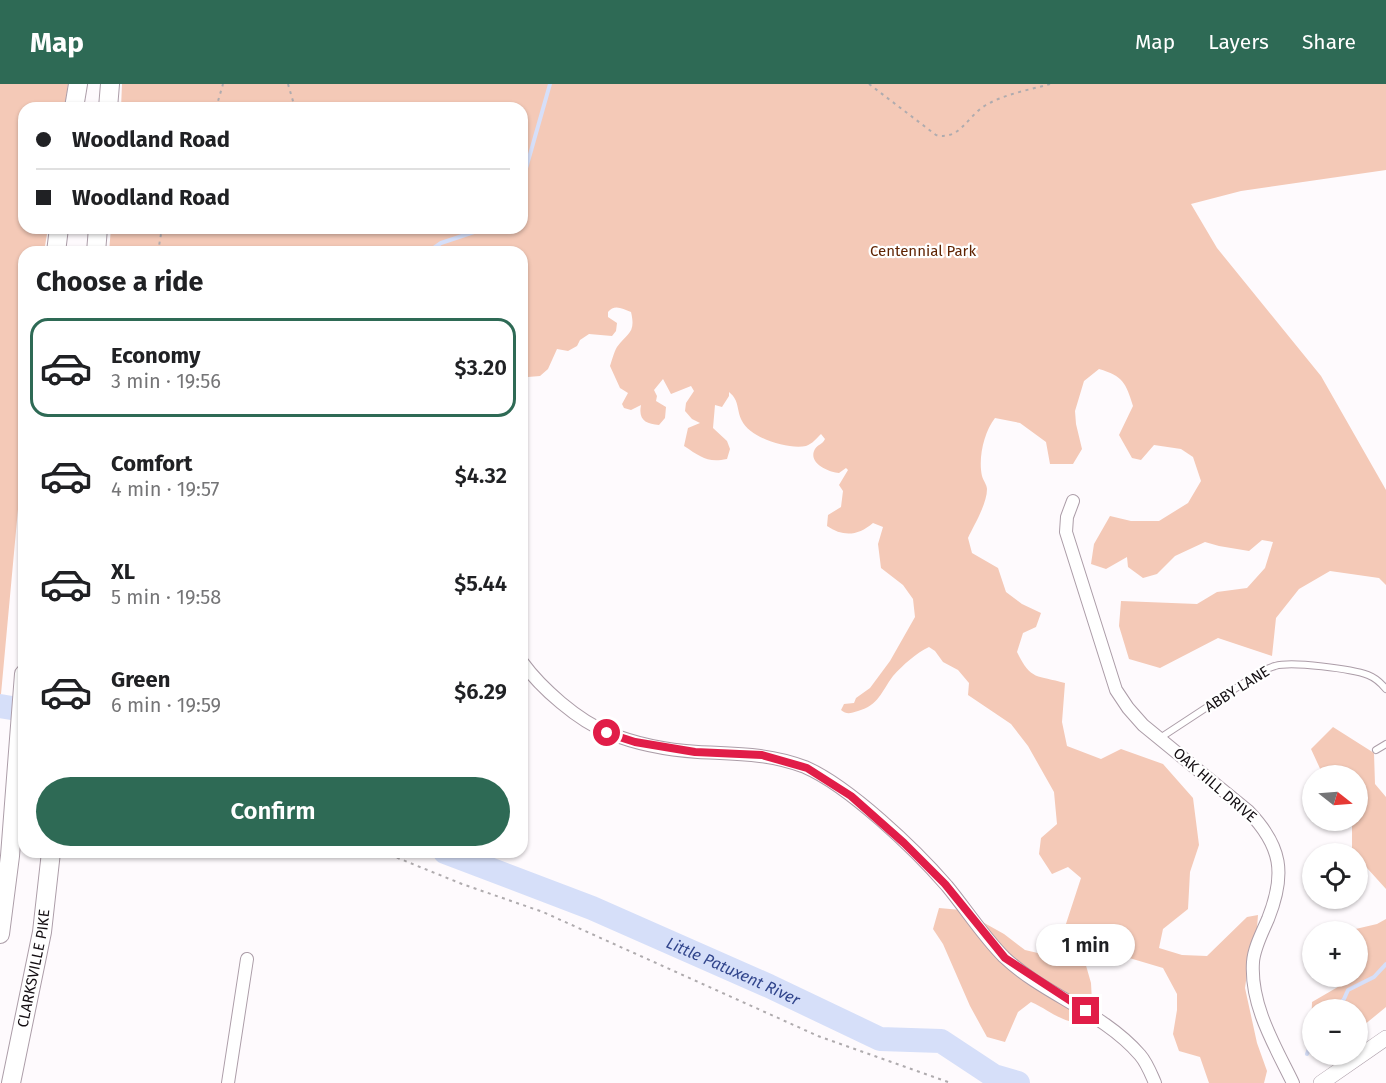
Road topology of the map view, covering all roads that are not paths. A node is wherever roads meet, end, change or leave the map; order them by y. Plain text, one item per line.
1 (78, 84) edge
2 (110, 84) edge
3 (76, 102) edge
4 (108, 102) edge
5 (1073, 501) dead end
6 (528, 669) edge
7 (1386, 689) edge
8 (1160, 738) junction
9 (1386, 744) edge
10 (1376, 750) dead end
11 (18, 766) edge
12 (50, 858) edge
13 (0, 934) edge
14 (247, 959) dead end
15 (1386, 1038) edge
16 (11, 1083) edge
17 (228, 1083) edge
18 (1155, 1083) edge
19 (1293, 1083) edge
20 (1322, 1083) edge

1 - 3 main road
2 - 4 main road
5 - 8 street, OAK HILL DRIVE
6 - 18 street
7 - 8 lane, ABBY LANE
8 - 19 street, OAK HILL DRIVE
9 - 10 lane
11 - 13 main road
12 - 16 main road, CLARKSVILLE PIKE
14 - 17 street
15 - 20 street

